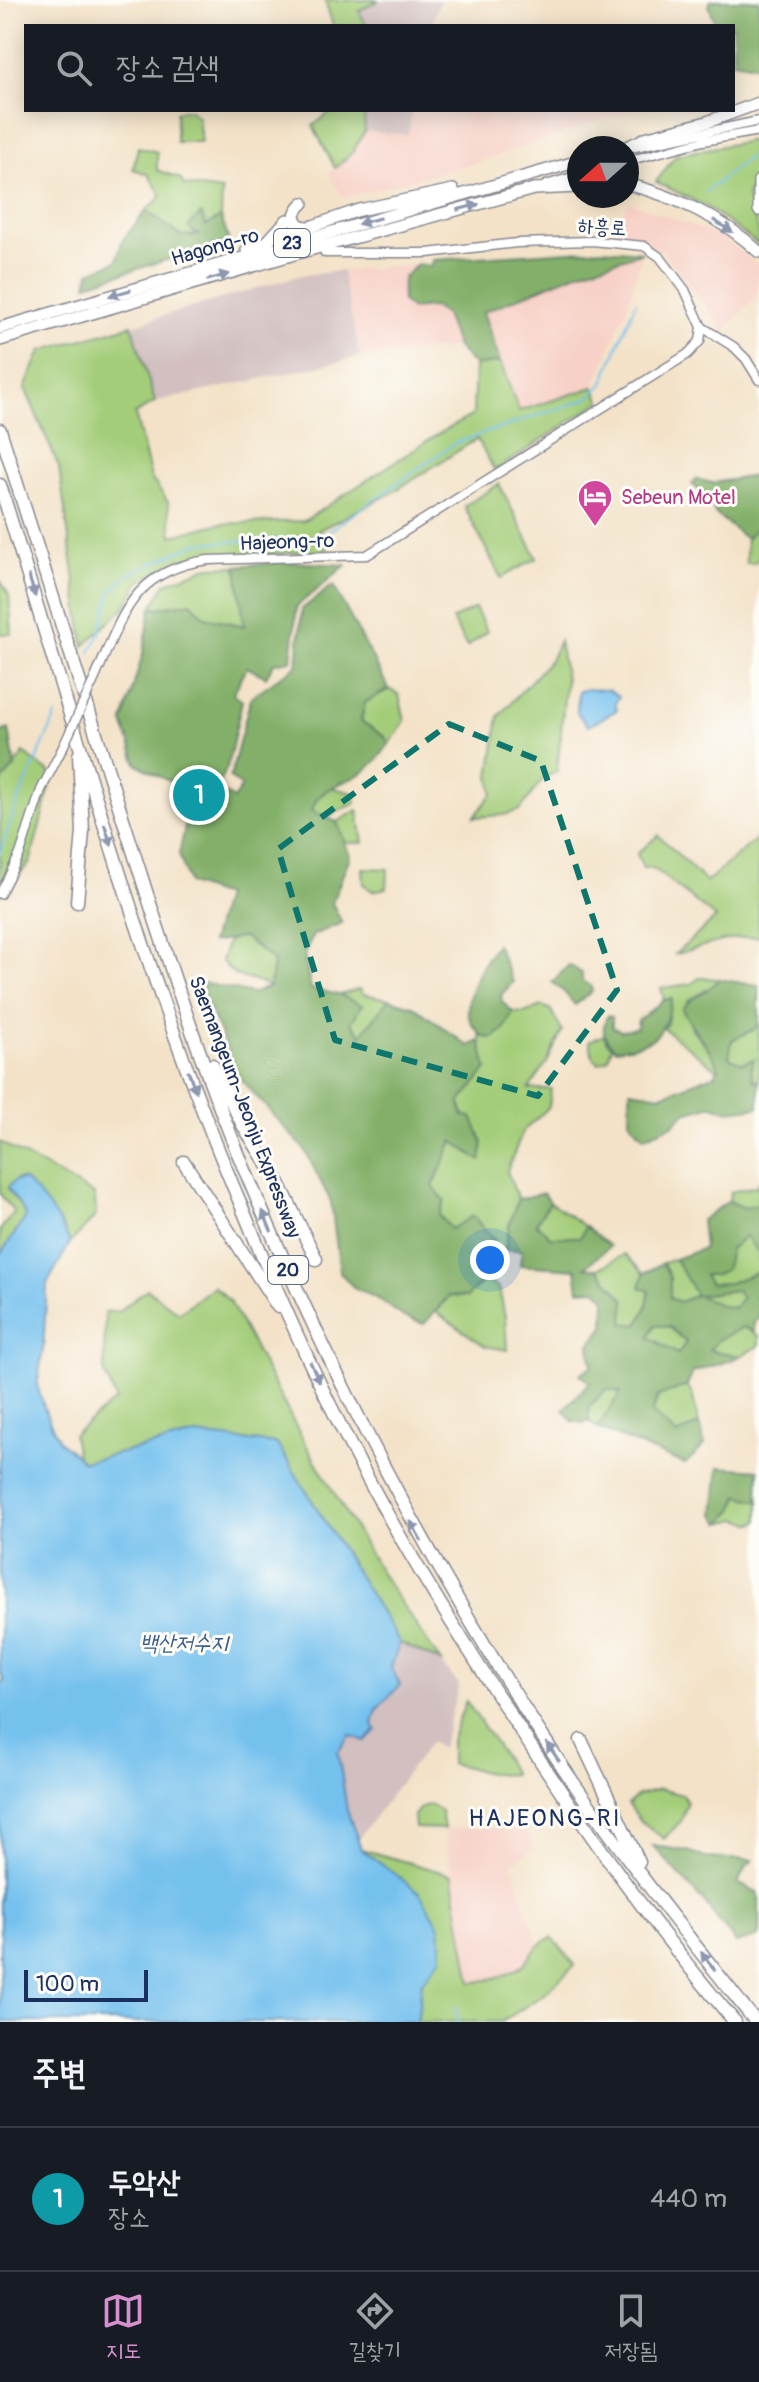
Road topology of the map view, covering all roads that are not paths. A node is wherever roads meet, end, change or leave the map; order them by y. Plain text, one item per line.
1 (759, 103) edge
2 (759, 121) edge
3 (707, 126) junction
4 (759, 131) edge
5 (639, 145) edge
6 (639, 157) edge
7 (567, 164) edge
8 (529, 175) junction
9 (567, 179) edge
10 (759, 181) edge
11 (567, 188) edge
12 (639, 188) edge
13 (534, 189) junction
14 (303, 203) dead end
15 (759, 210) edge
16 (287, 220) dead end
17 (323, 247) junction
18 (759, 252) edge
19 (187, 273) junction
20 (702, 327) junction
21 (3, 333) edge
22 (759, 380) edge
23 (0, 430) edge
24 (0, 485) edge
25 (77, 732) junction
26 (0, 894) edge
27 (77, 902) dead end
28 (180, 997) junction
29 (184, 1162) dead end
30 (316, 1259) dead end
31 (302, 1344) junction
32 (581, 1740) dead end
33 (653, 1890) junction
34 (735, 2022) edge
35 (756, 2022) edge

1 - 3 main road
2 - 3 street
3 - 5 main road
4 - 6 street
7 - 8 main road, Hagong-ro / 23
8 - 14 main road
8 -> 19 main road, Hagong-ro / 23
9 - 13 street, Hagong-ro
10 - 15 main road
11 - 13 main road, 23
12 -> 18 main road
17 -> 13 main road, Hagong-ro / 23
16 - 19 main road
17 - 20 street, 하흥로
21 -> 17 main road, Hagong-ro / 23
19 -> 21 main road, Hagong-ro / 23
20 - 22 street
20 - 26 street, Hajeong-ro, bridge
23 - 28 highway, Saemangeum-Jeonju Expressway / 20
24 -> 25 highway, Saemangeum-Jeonju Expressway / 20
25 - 27 highway
25 -> 31 highway, Saemangeum-Jeonju Expressway / 20
28 - 30 highway
33 -> 28 highway, Saemangeum-Jeonju Expressway / 20
29 - 31 highway
31 -> 34 highway, Saemangeum-Jeonju Expressway / 20
32 - 33 highway
35 -> 33 highway, Saemangeum-Jeonju Expressway / 20

